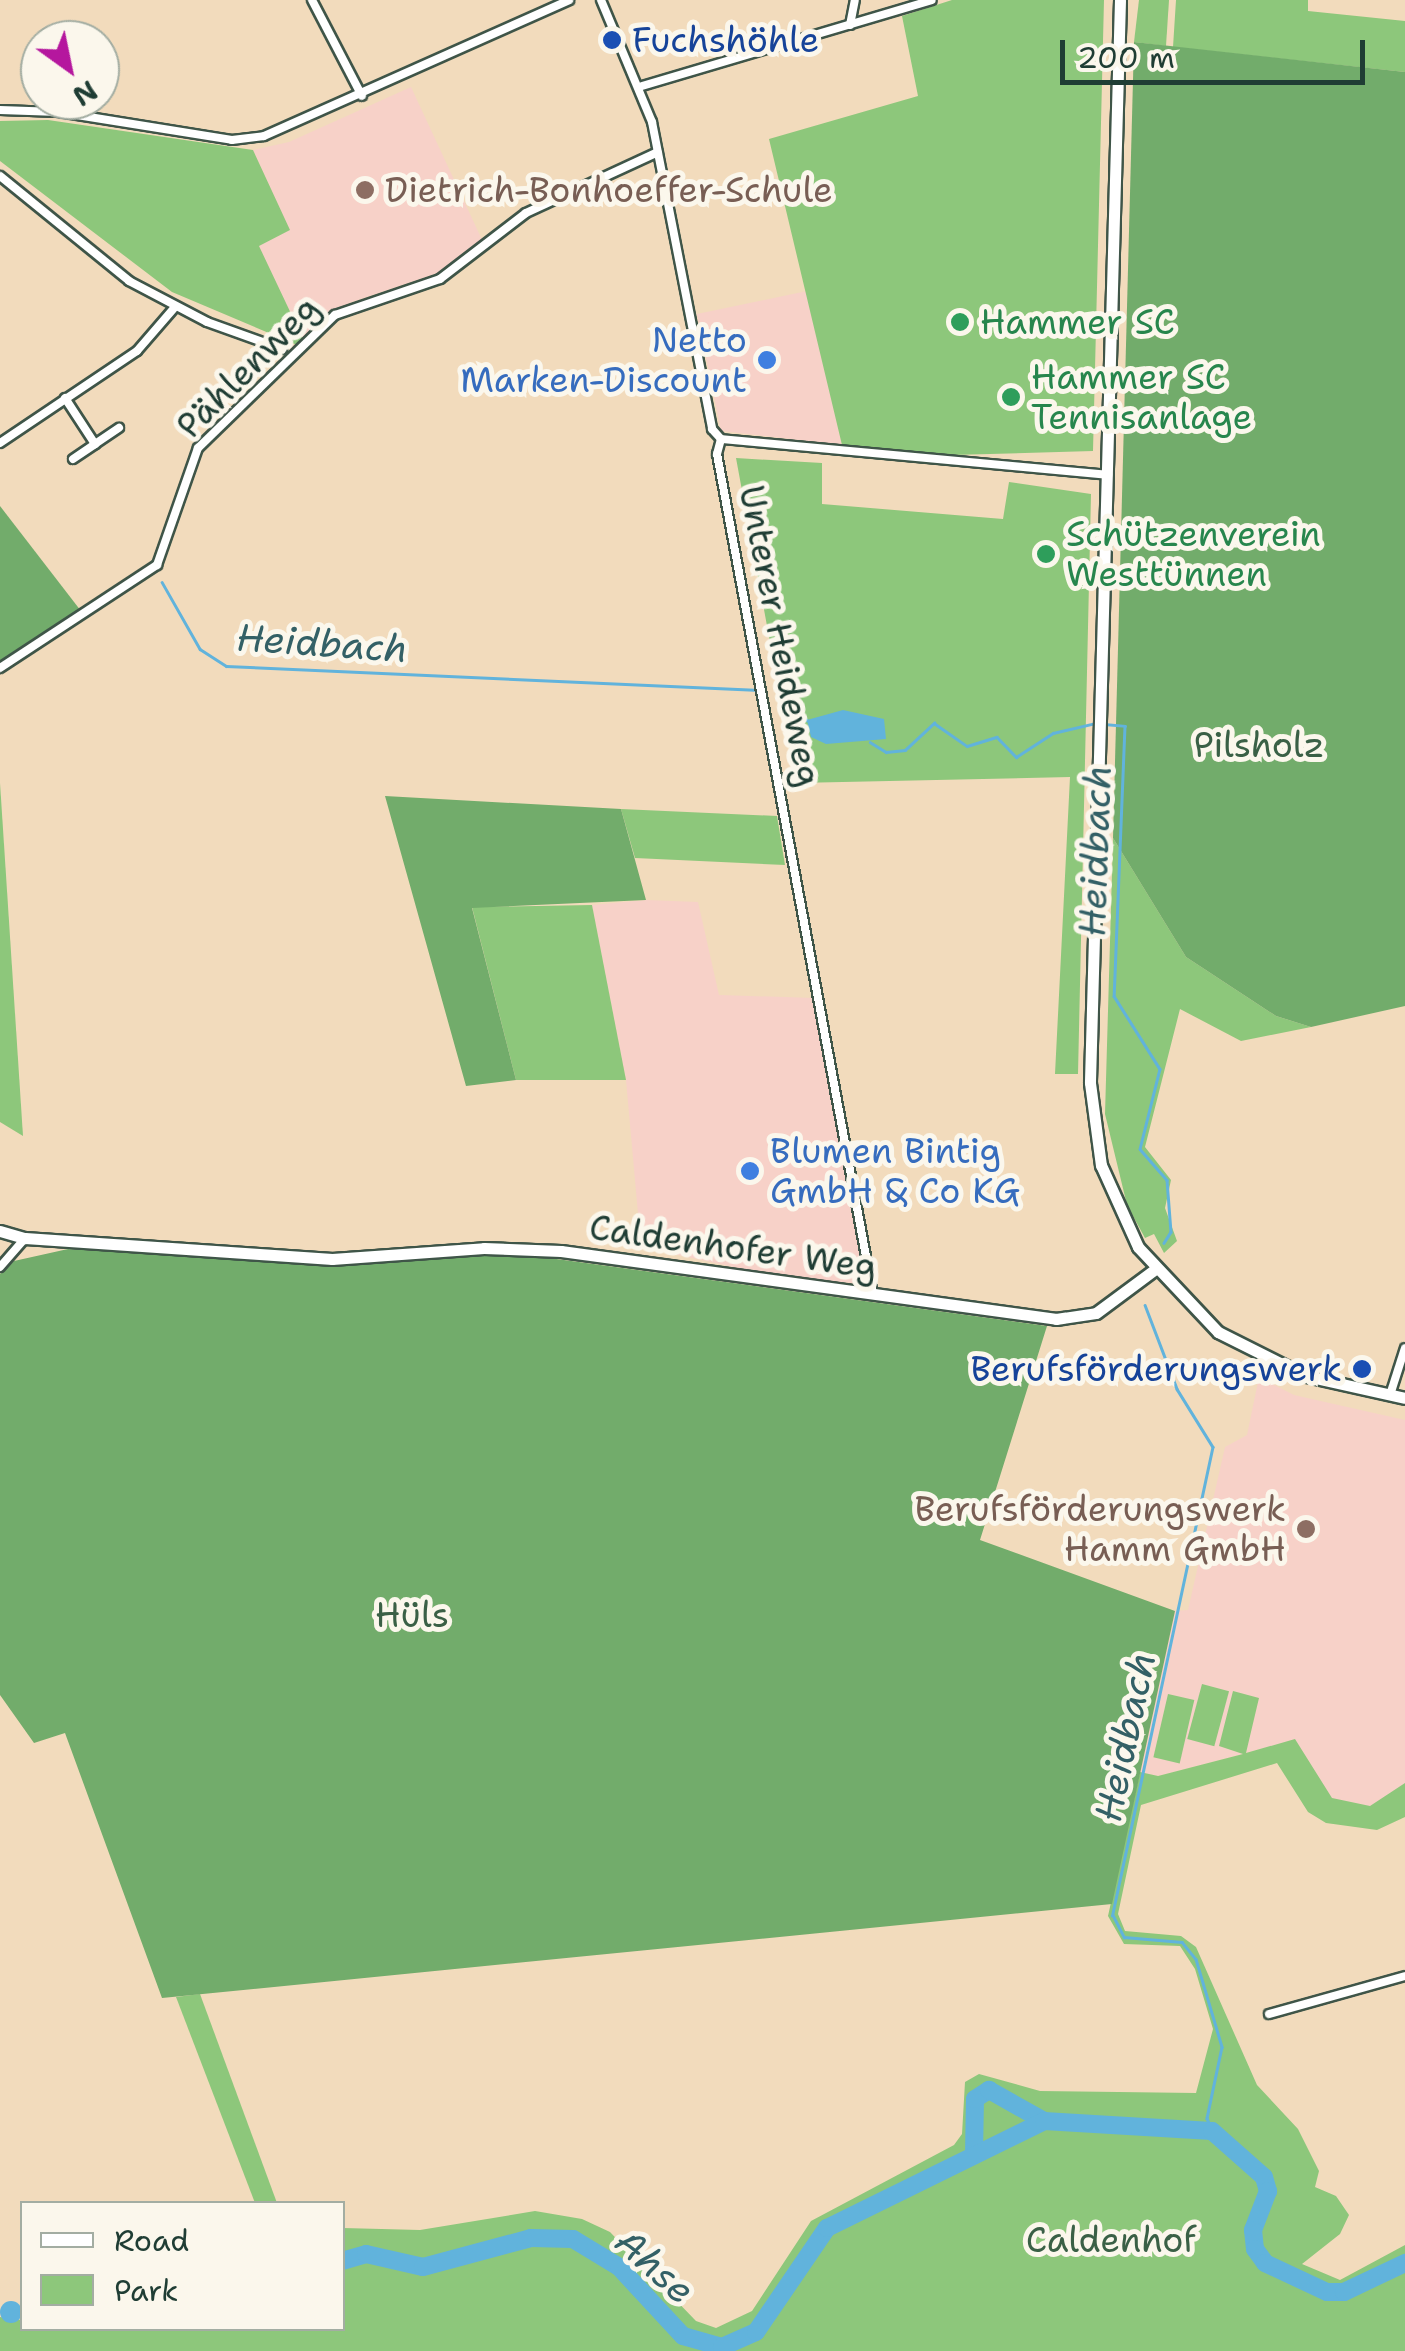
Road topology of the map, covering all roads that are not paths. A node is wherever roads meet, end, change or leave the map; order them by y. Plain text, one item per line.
1 (312, 0) edge
2 (569, 0) edge
3 (601, 0) edge
4 (855, 0) edge
5 (932, 0) edge
6 (1120, 0) edge
7 (850, 26) junction
8 (642, 86) junction
9 (362, 96) junction
10 (0, 110) edge
11 (658, 152) junction
12 (0, 176) edge
13 (175, 307) junction
14 (282, 349) dead end
15 (65, 398) junction
16 (119, 428) dead end
17 (721, 439) junction
18 (0, 442) edge
19 (95, 444) junction
20 (73, 459) dead end
21 (1108, 475) junction
22 (0, 668) edge
23 (0, 1231) edge
24 (24, 1238) junction
25 (0, 1267) edge
26 (1154, 1270) junction
27 (874, 1296) junction
28 (1405, 1348) edge
29 (1390, 1395) junction
30 (1405, 1398) edge
31 (1405, 1976) edge
32 (1269, 2014) dead end

1 - 9 street
2 - 9 street
3 - 8 street, Unterer Heideweg
4 - 7 street
5 - 7 street
6 - 21 main road
7 - 8 street
8 - 11 street, Unterer Heideweg
9 - 10 street
11 - 17 street, Unterer Heideweg
11 - 22 street, Pählenweg
12 - 13 street
13 - 14 street
13 - 15 street
15 - 18 street
15 - 19 street
16 - 19 street
17 - 21 street
17 - 27 street, Unterer Heideweg
19 - 20 street
21 - 26 main road
23 - 24 main road, Caldenhofer Weg
24 - 25 street
24 - 27 main road, Caldenhofer Weg
26 - 27 main road, Caldenhofer Weg
26 - 29 main road
28 - 29 street
29 - 30 main road
31 - 32 street

